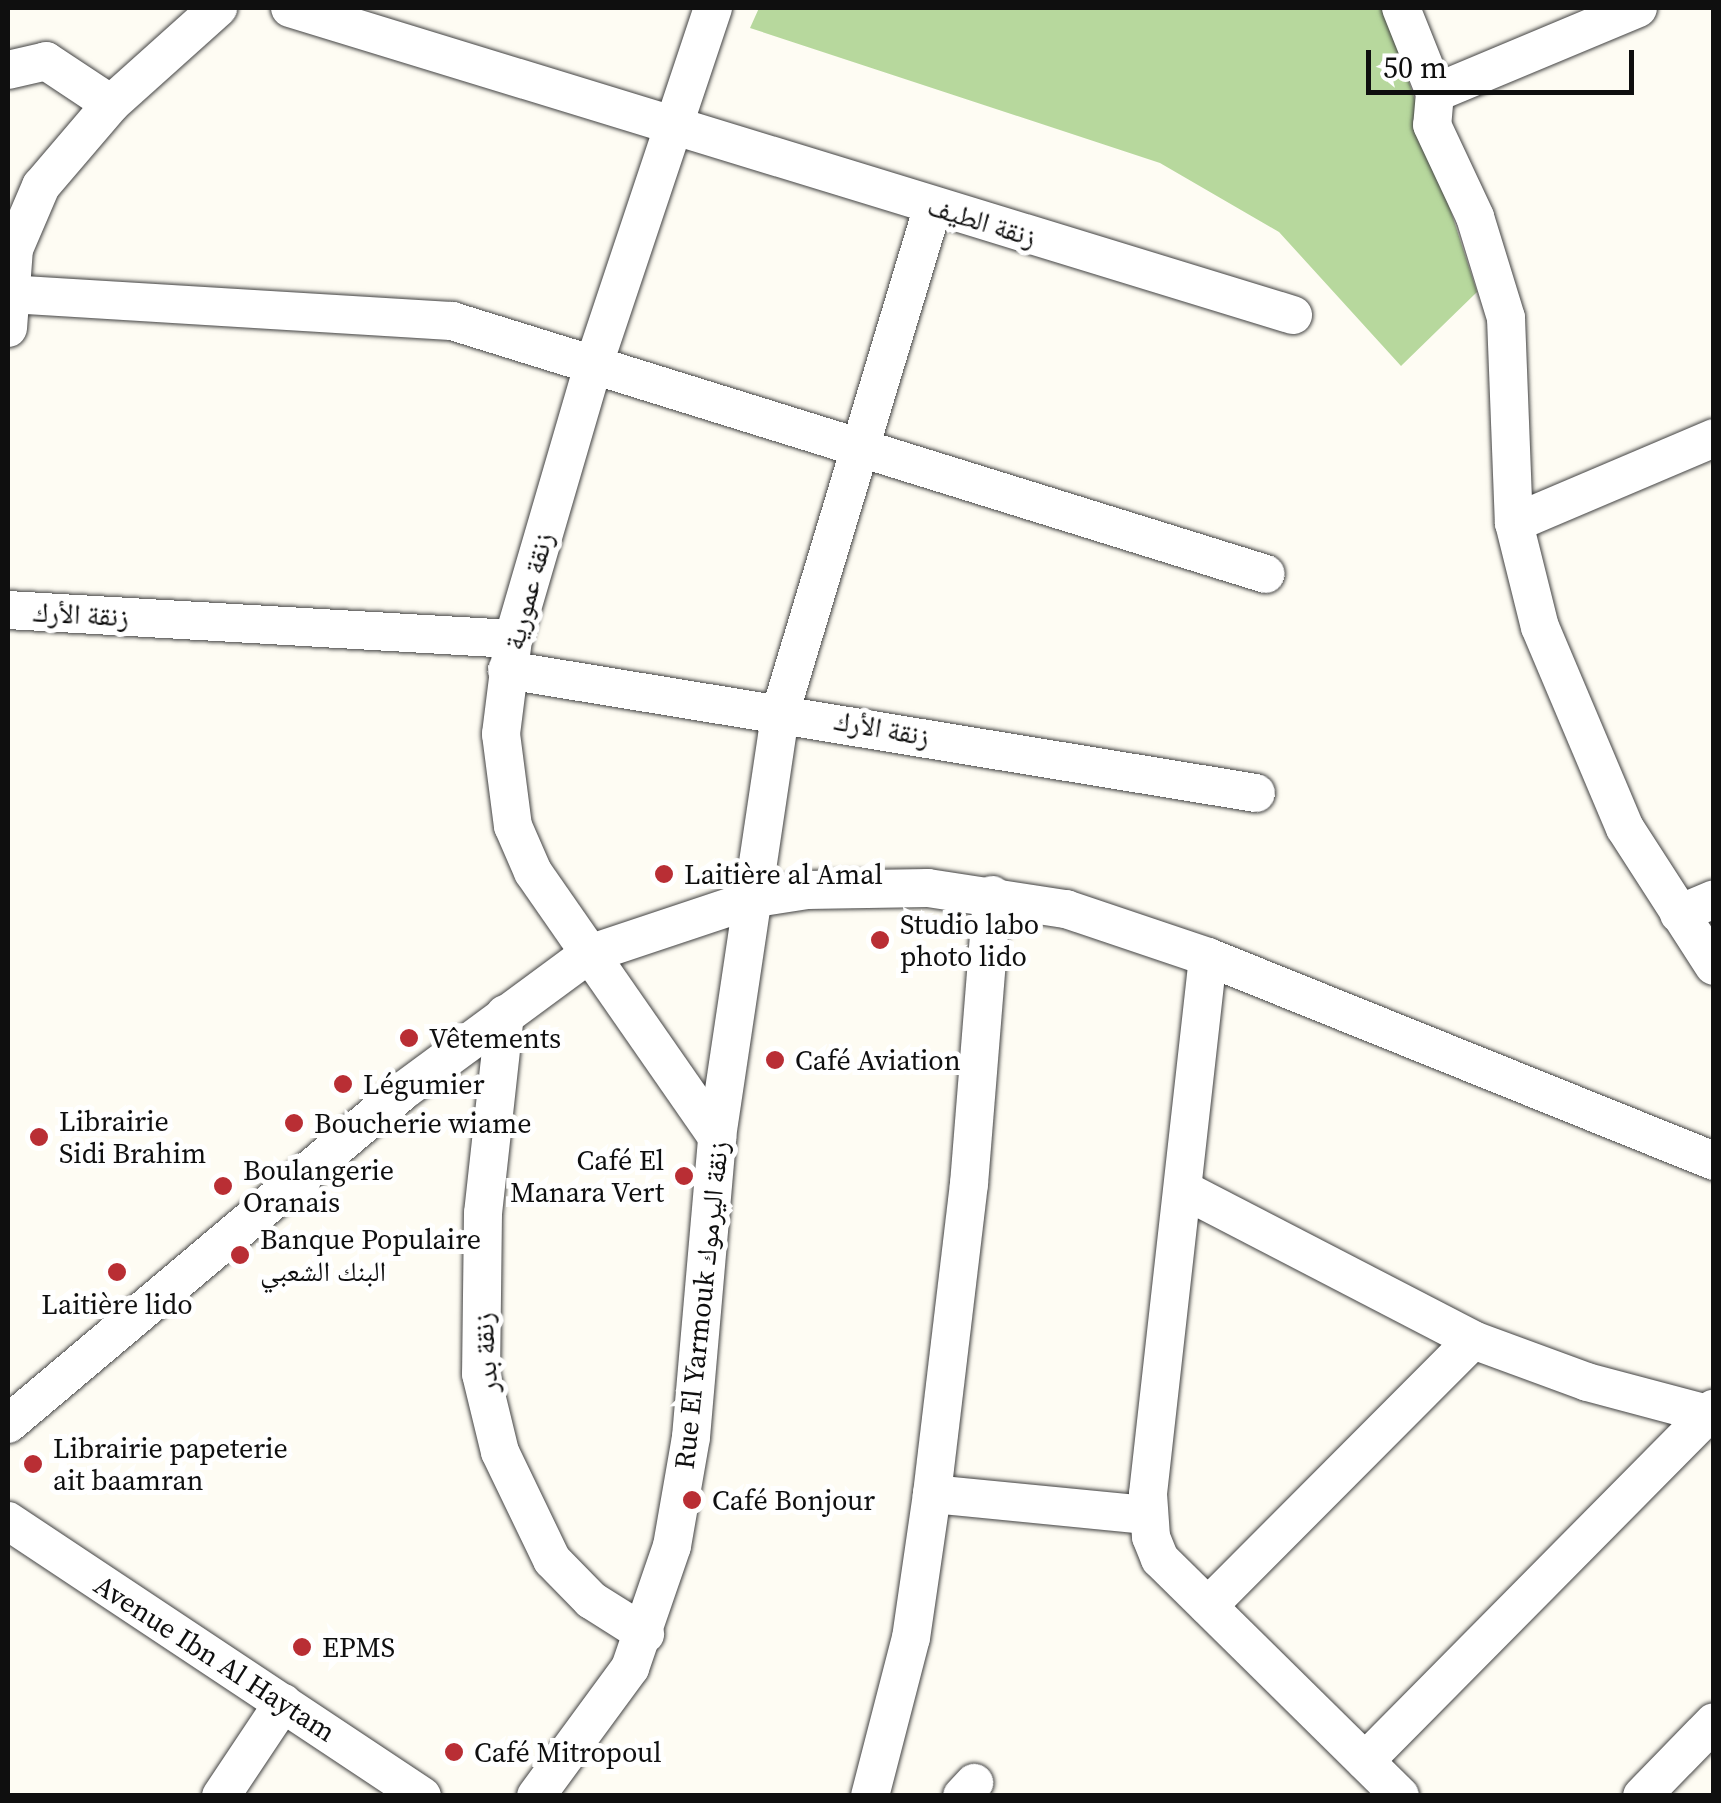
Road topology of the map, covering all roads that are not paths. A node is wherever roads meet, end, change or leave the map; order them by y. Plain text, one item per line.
1 (218, 8) edge
2 (713, 8) edge
3 (1401, 8) edge
4 (1638, 8) edge
5 (306, 10) edge
6 (8, 70) edge
7 (1436, 93) junction
8 (111, 104) junction
9 (671, 126) junction
10 (933, 206) junction
11 (8, 310) edge
12 (1292, 315) dead end
13 (592, 366) junction
14 (1714, 438) edge
15 (859, 452) junction
16 (1514, 523) junction
17 (1266, 574) dead end
18 (8, 610) edge
19 (510, 655) junction
20 (781, 710) junction
21 (1256, 793) dead end
22 (992, 894) junction
23 (756, 898) junction
24 (1714, 899) edge
25 (1679, 914) junction
26 (589, 954) junction
27 (1208, 957) junction
28 (1714, 966) edge
29 (505, 1014) junction
30 (717, 1137) junction
31 (1714, 1161) edge
32 (1186, 1191) junction
33 (1474, 1340) junction
34 (1710, 1411) edge
35 (8, 1424) edge
36 (932, 1494) junction
37 (1148, 1515) junction
38 (8, 1521) edge
39 (1208, 1606) junction
40 (645, 1634) junction
41 (282, 1703) junction
42 (1714, 1722) edge
43 (1366, 1762) junction
44 (221, 1796) edge
45 (422, 1796) edge
46 (536, 1796) edge
47 (870, 1796) edge
48 (1400, 1796) edge
49 (1642, 1796) edge

1 - 8 street
2 - 9 street, زنقة عمورية
3 - 7 street
4 - 7 street
5 - 9 street, زنقة الطيف
6 - 8 street
7 - 16 street
8 - 11 street
9 - 10 street, زنقة الطيف
9 - 13 street, زنقة عمورية
10 - 12 street, زنقة الطيف
10 - 15 street, Rue El Yarmouk زنقة اليرموك
11 - 13 street
13 - 15 street
13 - 19 street, زنقة عمورية
14 - 16 street
15 - 17 street
15 - 20 street, Rue El Yarmouk زنقة اليرموك
16 - 25 street
18 - 19 street, زنقة الأرك
19 - 20 street, زنقة الأرك
19 - 26 street, زنقة عمورية
20 - 21 street, زنقة الأرك
20 - 23 street, Rue El Yarmouk زنقة اليرموك
22 - 23 street
22 - 27 street
22 - 36 street
23 - 26 street
23 - 30 street, Rue El Yarmouk زنقة اليرموك
24 - 25 street
25 - 28 street
26 - 29 street
26 - 30 street, زنقة عمورية
27 - 31 street
27 - 32 street
29 - 35 street
29 - 40 street, زنقة بدر
30 - 40 street, Rue El Yarmouk زنقة اليرموك
32 - 33 street
32 - 37 street
33 - 34 street
33 - 39 street
34 - 43 street
36 - 37 street
36 - 47 street
37 - 39 street
38 - 41 street, Avenue Ibn Al Haytam
39 - 43 street
40 - 46 street, Rue El Yarmouk زنقة اليرموك
41 - 44 street
41 - 45 street, Avenue Ibn Al Haytam
42 - 49 street
43 - 48 street

